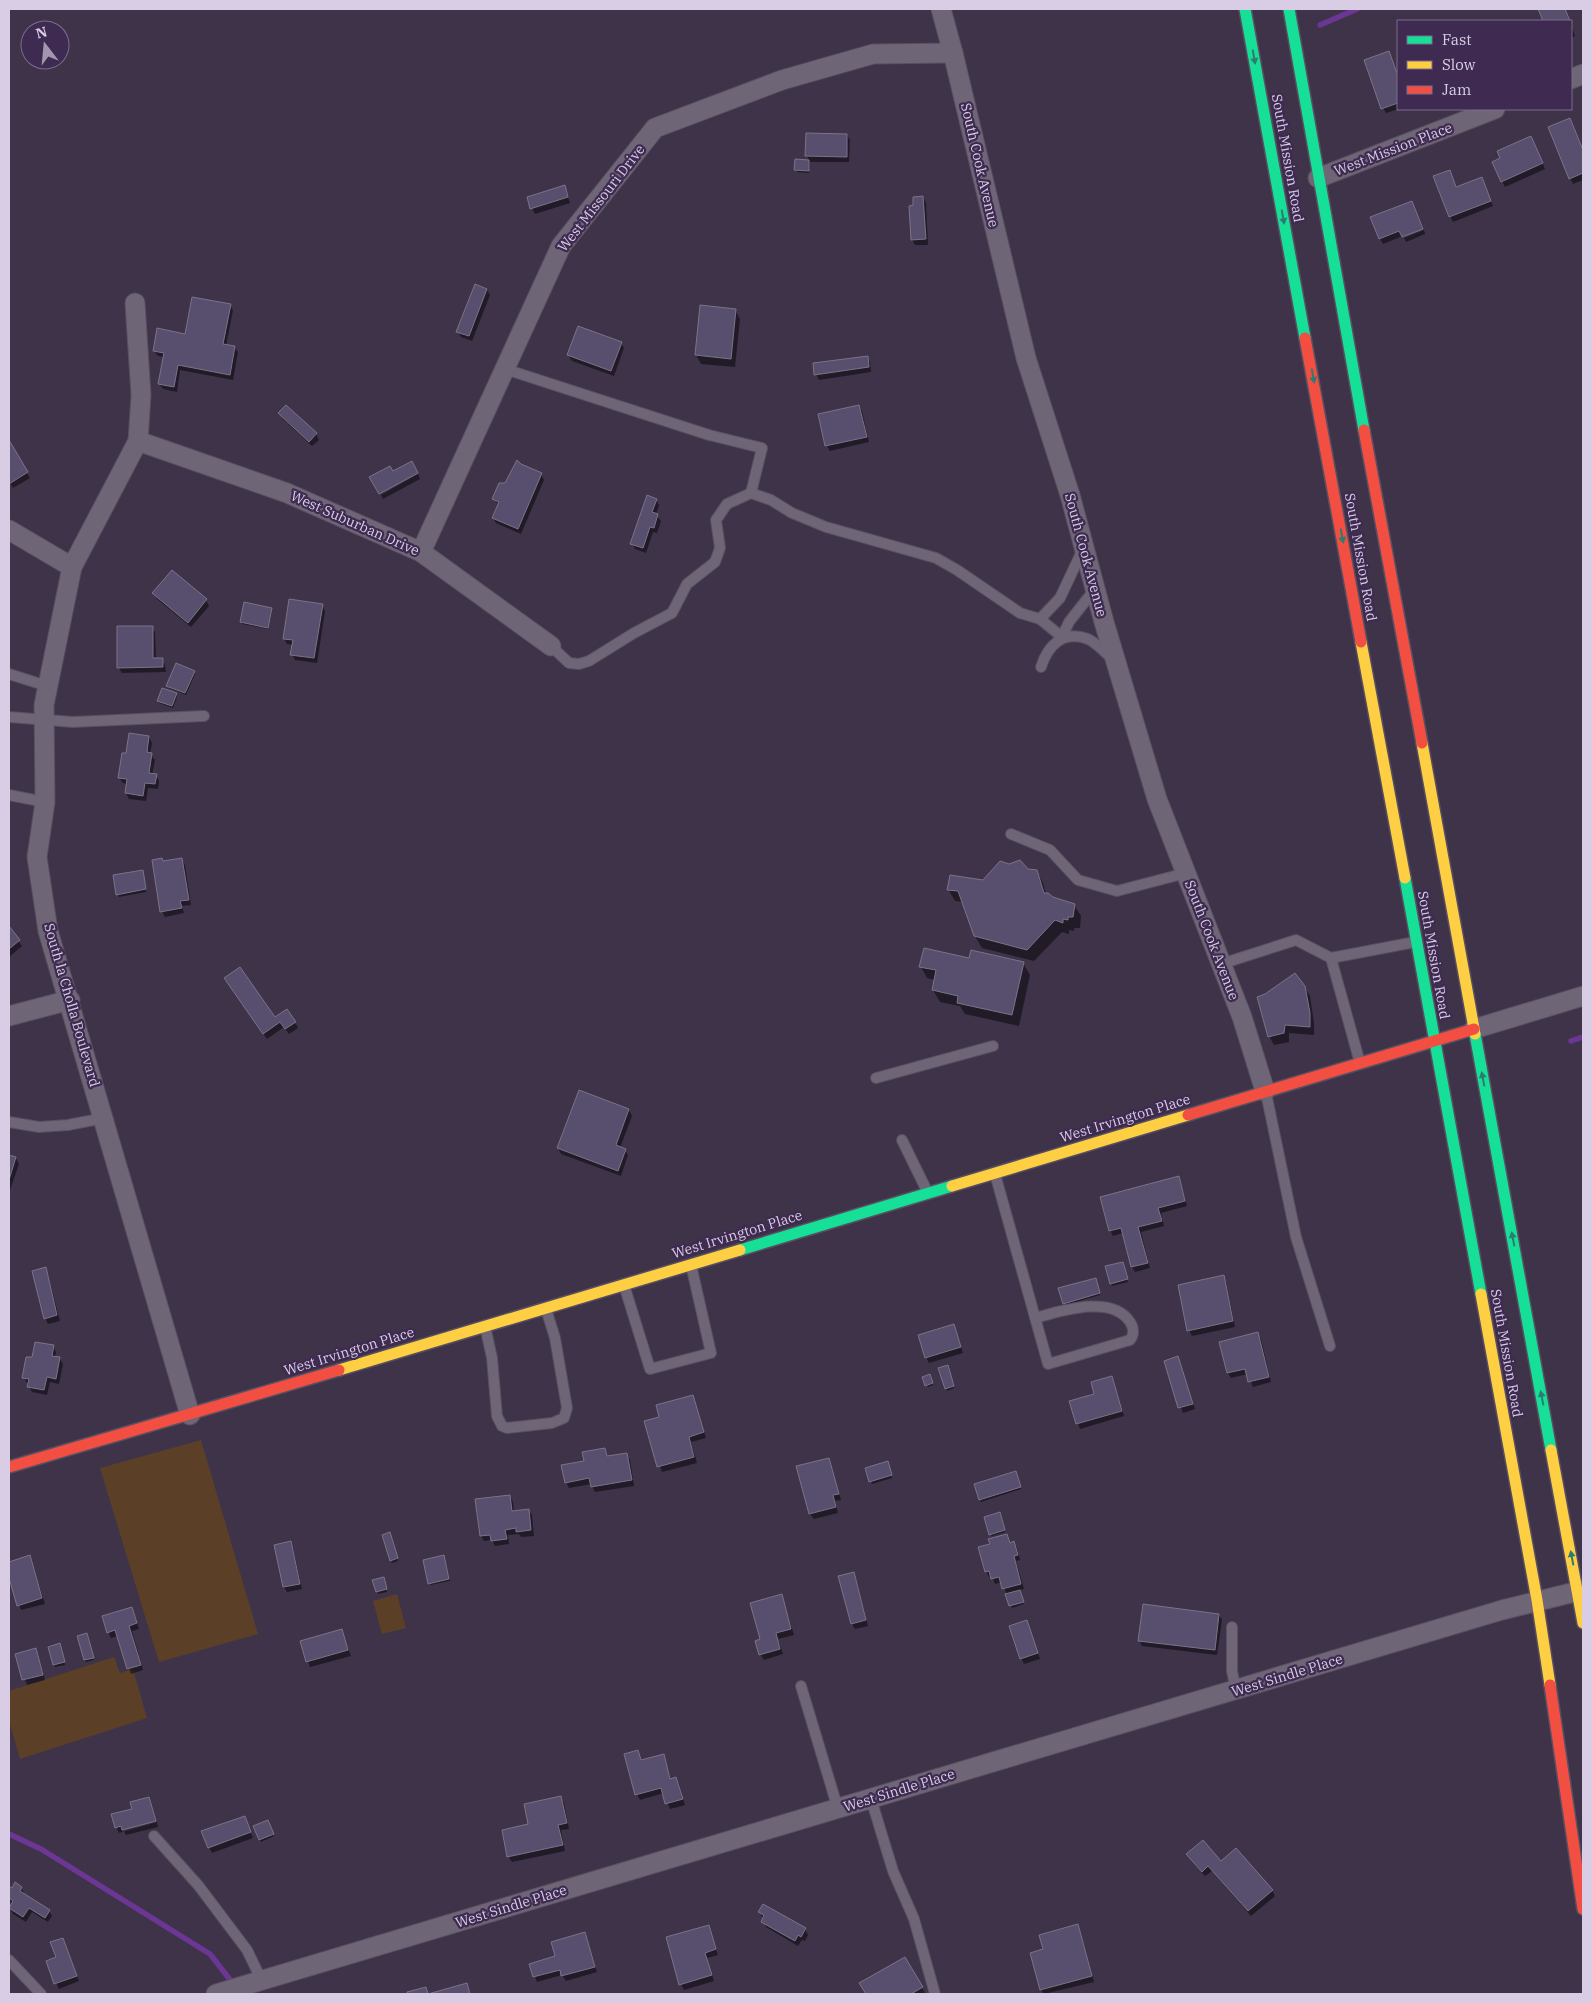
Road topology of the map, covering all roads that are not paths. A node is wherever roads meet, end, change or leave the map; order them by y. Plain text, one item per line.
1 (941, 9) edge
2 (1246, 9) edge
3 (1289, 9) edge
4 (953, 52) junction
5 (1492, 110) edge
6 (1318, 178) junction
7 (135, 304) dead end
8 (505, 369) junction
9 (138, 441) junction
10 (751, 493) junction
11 (9, 530) edge
12 (1084, 546) junction
13 (422, 552) junction
14 (72, 567) junction
15 (1095, 589) junction
16 (1040, 619) junction
17 (1062, 637) junction
18 (551, 646) joint
19 (1115, 661) junction
20 (1041, 667) dead end
21 (9, 674) edge
22 (48, 686) junction
23 (204, 716) dead end
24 (9, 717) edge
25 (44, 721) junction
26 (9, 796) edge
27 (45, 802) junction
28 (1011, 834) dead end
29 (1186, 874) junction
30 (1416, 942) junction
31 (1331, 958) junction
32 (1221, 964) junction
33 (1583, 996) edge
34 (70, 1000) junction
35 (9, 1016) edge
36 (1474, 1029) junction
37 (1435, 1041) junction
38 (993, 1046) dead end
39 (1360, 1063) junction
40 (876, 1078) dead end
41 (1265, 1091) junction
42 (104, 1118) junction
43 (9, 1122) edge
44 (902, 1140) dead end
45 (994, 1173) junction
46 (928, 1192) junction
47 (690, 1264) junction
48 (623, 1284) junction
49 (546, 1308) junction
50 (1035, 1318) junction
51 (485, 1326) junction
52 (1330, 1346) dead end
53 (190, 1415) junction
54 (9, 1467) edge
55 (1581, 1590) edge
56 (1537, 1600) junction
57 (1583, 1623) edge
58 (1232, 1627) dead end
59 (800, 1686) dead end
60 (1236, 1690) junction
61 (871, 1799) junction
62 (838, 1809) junction
63 (154, 1836) dead end
64 (1583, 1909) edge
65 (9, 1960) edge
66 (262, 1980) junction
67 (41, 1994) edge
68 (216, 1994) edge
69 (935, 1994) edge

1 - 4 street, South Cook Avenue
2 -> 30 main road, South Mission Road
3 - 6 main road, South Mission Road
4 - 8 street, West Missouri Drive
4 - 12 street, South Cook Avenue
5 - 6 street, West Mission Place
6 - 36 main road, South Mission Road
7 - 9 street, South la Cholla Boulevard
8 - 10 lane
8 - 13 street, West Missouri Drive
9 - 13 street, West Suburban Drive
9 - 14 street, South la Cholla Boulevard
10 - 16 lane
10 - 18 lane
11 - 14 street
12 - 15 street, South Cook Avenue
12 - 16 lane
13 - 18 street, West Suburban Drive
14 - 22 street, South la Cholla Boulevard
15 - 17 lane
15 - 19 street, South Cook Avenue
16 - 17 lane
17 - 19 lane
17 - 20 lane
19 - 29 street, South Cook Avenue
21 - 22 lane
22 - 25 street, South la Cholla Boulevard
23 - 25 lane
24 - 25 lane
25 - 27 street, South la Cholla Boulevard
26 - 27 lane
27 - 34 street, South la Cholla Boulevard
28 - 29 lane
29 - 32 street, South Cook Avenue
30 - 31 lane
30 - 37 main road, South Mission Road
31 - 32 lane
31 - 39 lane
32 - 41 street, South Cook Avenue
33 - 36 street
34 - 35 street
34 - 42 street, South la Cholla Boulevard
36 - 37 main road, West Irvington Place
55 -> 36 main road, South Mission Road
37 - 39 main road, West Irvington Place
37 - 56 main road, South Mission Road
38 - 40 lane
39 - 41 main road, West Irvington Place
41 - 45 main road, West Irvington Place
41 - 52 lane
42 - 43 lane
42 - 53 street, South la Cholla Boulevard
44 - 46 lane
45 - 46 main road, West Irvington Place
45 - 50 lane
46 - 47 main road, West Irvington Place
47 - 48 main road, West Irvington Place
47 - 48 lane
48 - 49 main road, West Irvington Place
49 - 51 main road, West Irvington Place
49 - 51 lane
50 - 50 lane
51 - 53 main road, West Irvington Place
53 - 54 main road, West Irvington Place
55 - 56 street, West Sindle Place
55 - 57 main road, South Mission Road
56 - 60 street, West Sindle Place
56 - 64 main road, South Mission Road
58 - 60 lane
59 - 62 lane
60 - 61 street, West Sindle Place
61 - 62 street, West Sindle Place
61 - 69 lane
62 - 66 street, West Sindle Place
63 - 66 lane
65 - 67 lane
66 - 68 street, West Sindle Place

